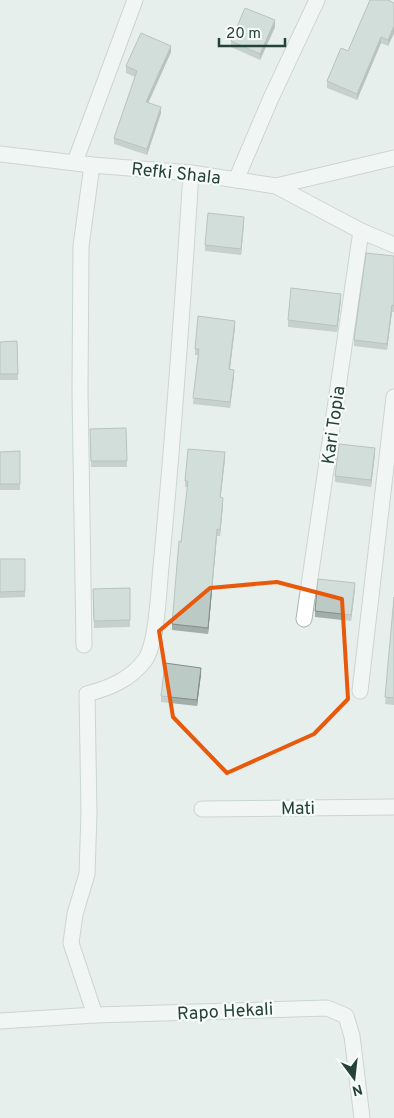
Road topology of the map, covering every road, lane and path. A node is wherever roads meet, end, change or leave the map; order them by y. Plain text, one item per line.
1 (135, 0) edge
2 (317, 0) edge
3 (0, 154) edge
4 (394, 158) edge
5 (75, 162) junction
6 (92, 165) junction
7 (191, 173) junction
8 (236, 180) junction
9 (276, 186) junction
10 (361, 231) junction
11 (394, 245) edge
12 (394, 397) edge
13 (304, 619) dead end
14 (84, 645) dead end
15 (360, 691) dead end
16 (394, 807) edge
17 (202, 809) dead end
18 (95, 1015) junction
19 (0, 1021) edge
20 (362, 1118) edge

1 - 5 street
2 - 8 street
3 - 5 street, Refki Shala
4 - 9 street
5 - 6 street, Refki Shala
6 - 7 street, Refki Shala
6 - 14 street
7 - 8 street, Refki Shala
7 - 18 street
8 - 9 street, Refki Shala
9 - 10 street
10 - 11 street
10 - 13 street, Kari Topia
12 - 15 street
16 - 17 street, Mati
18 - 19 street, Rapo Hekali
18 - 20 street, Rapo Hekali

